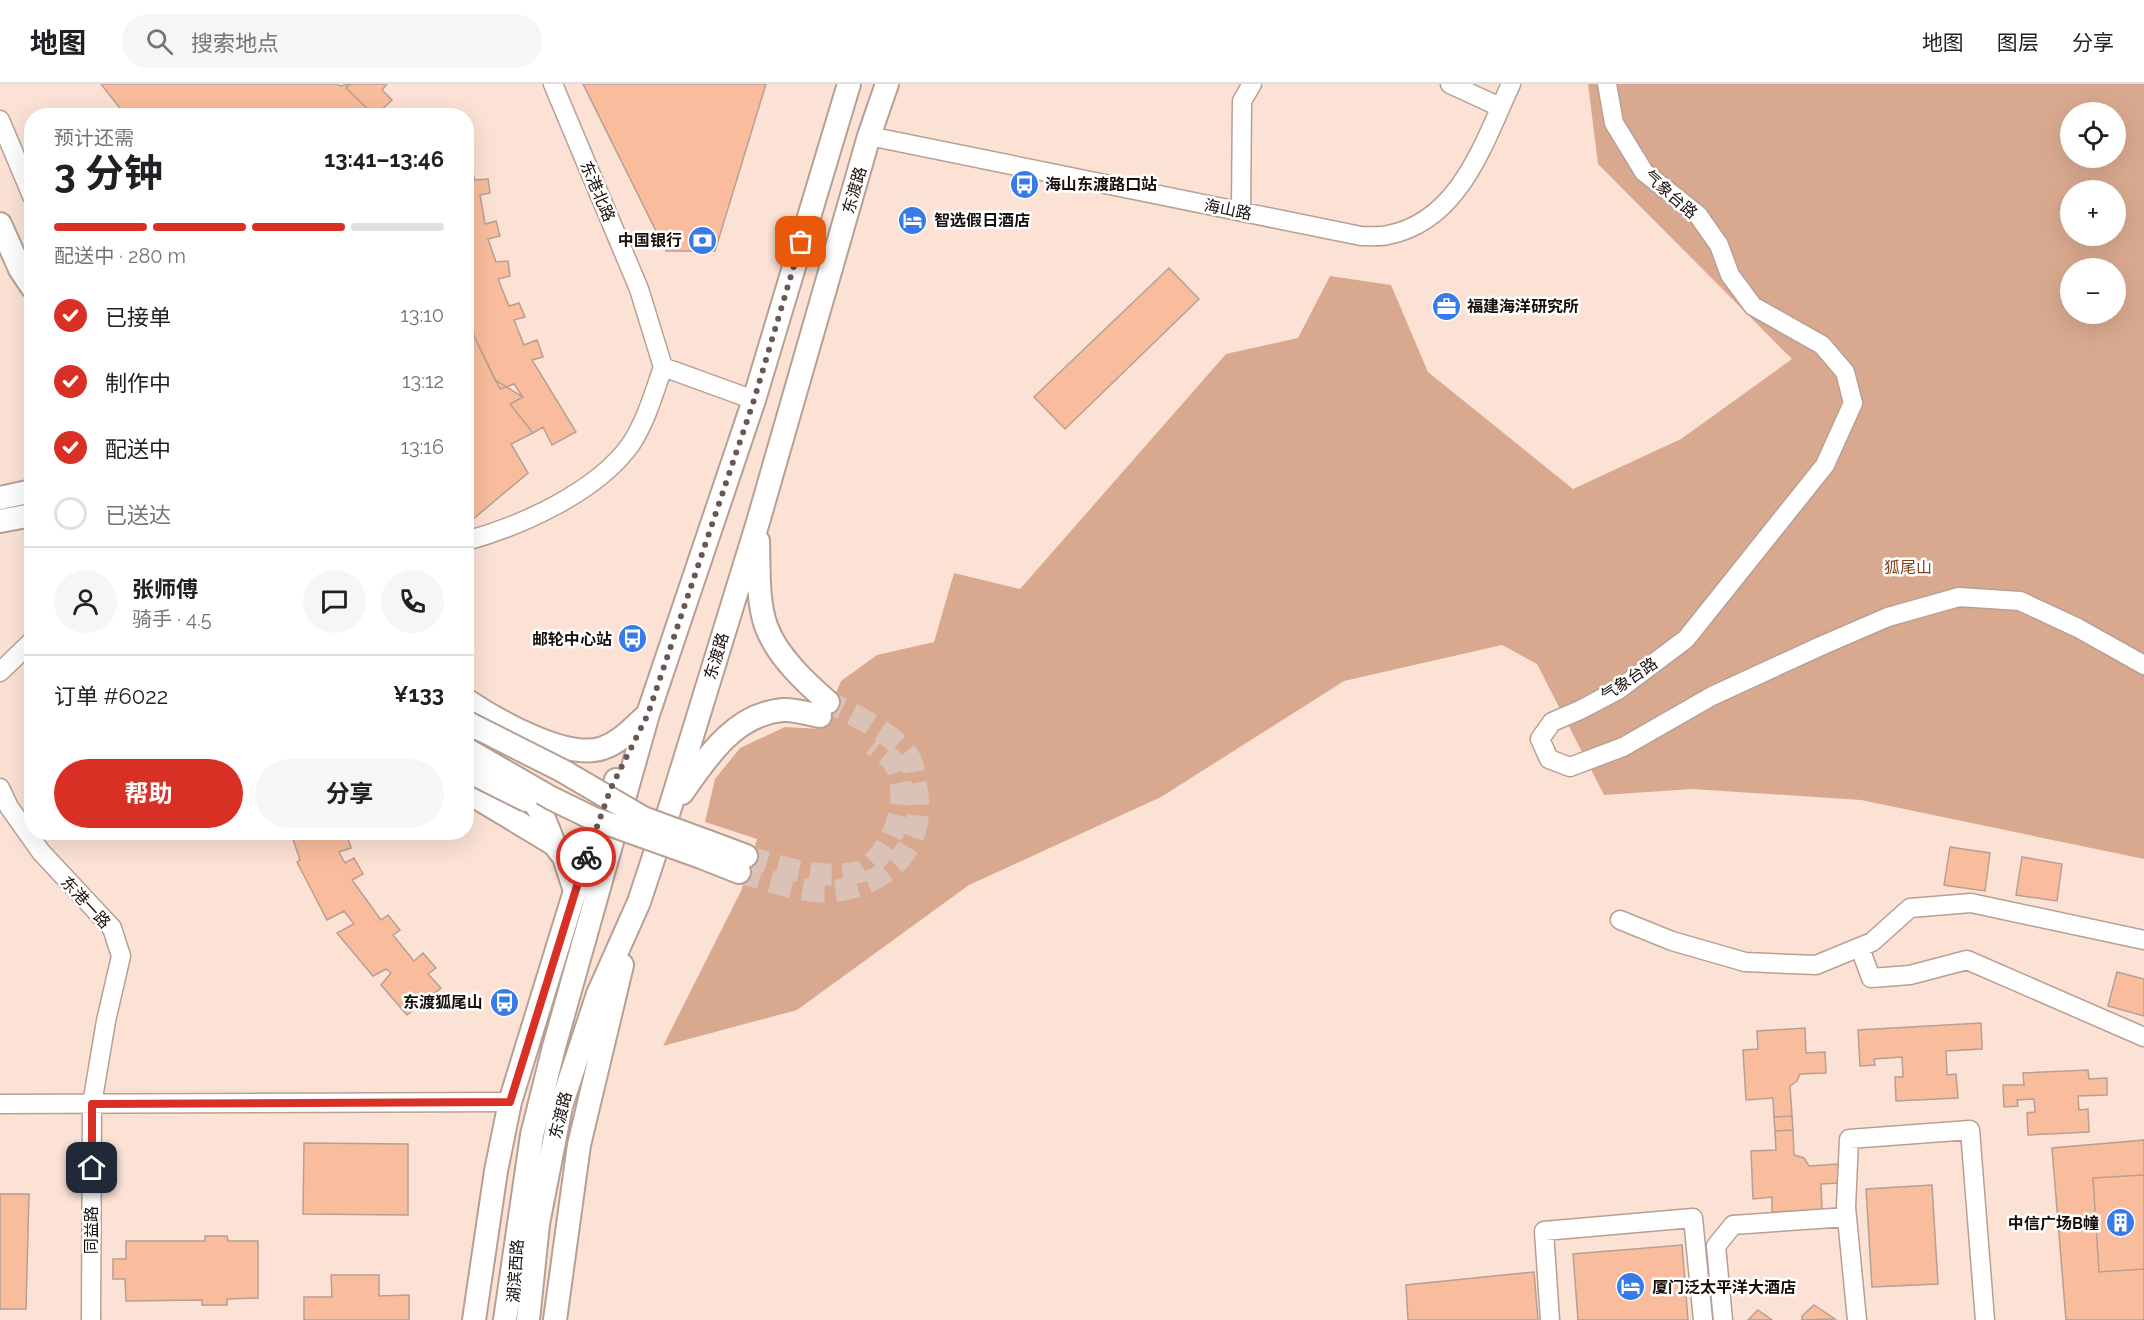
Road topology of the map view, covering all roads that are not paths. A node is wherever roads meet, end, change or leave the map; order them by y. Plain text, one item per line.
1 (553, 84) edge
2 (849, 84) edge
3 (887, 84) edge
4 (1252, 84) edge
5 (1450, 84) edge
6 (1511, 84) edge
7 (1607, 84) edge
8 (1241, 92) edge
9 (1500, 107) junction
10 (0, 120) edge
11 (869, 136) junction
12 (24, 177) edge
13 (1240, 211) junction
14 (0, 224) edge
15 (24, 275) edge
16 (663, 368) junction
17 (754, 400) junction
18 (24, 493) edge
19 (0, 498) edge
20 (24, 516) edge
21 (0, 520) edge
22 (758, 522) junction
23 (474, 538) edge
24 (24, 648) edge
25 (2144, 665) edge
26 (0, 672) edge
27 (474, 704) edge
28 (648, 714) junction
29 (474, 726) edge
30 (531, 735) junction
31 (474, 742) edge
32 (474, 754) edge
33 (474, 763) edge
34 (474, 774) edge
35 (0, 788) edge
36 (519, 788) junction
37 (611, 788) junction
38 (474, 796) edge
39 (669, 811) junction
40 (643, 818) junction
41 (24, 830) edge
42 (32, 840) edge
43 (554, 844) junction
44 (704, 849) junction
45 (743, 864) tunnel mouth
46 (575, 891) junction
47 (639, 902) junction
48 (1620, 920) dead end
49 (2144, 940) edge
50 (1860, 948) junction
51 (2144, 1037) edge
52 (554, 1047) junction
53 (510, 1102) junction
54 (0, 1104) edge
55 (92, 1104) junction
56 (1847, 1217) junction
57 (528, 1223) junction
58 (91, 1320) edge
59 (474, 1320) edge
60 (505, 1320) edge
61 (512, 1320) edge
62 (528, 1320) edge
63 (555, 1320) edge
64 (1550, 1320) edge
65 (1703, 1320) edge
66 (1722, 1320) edge
67 (1857, 1320) edge
68 (1985, 1320) edge

1 - 16 street, 东港北路
2 - 17 main road, 东渡路
3 - 11 main road, 东渡路
4 - 8 street
5 - 9 street
6 - 9 street, 海山路
7 - 25 street, 气象台路
8 - 13 street
9 - 13 street, 海山路
10 - 12 street
11 - 13 street, 海山路
11 - 22 main road, 东渡路
14 - 15 main road
16 - 17 street
16 - 23 street
17 - 28 main road, 东渡路
18 - 19 main road
20 - 21 main road
22 - 39 main road, 东渡路
22 - 39 main road
24 - 26 street
27 - 30 main road
28 - 30 main road
28 - 37 main road
28 - 52 main road, 东渡路
29 - 40 main road, bridge
30 - 36 main road
31 - 40 main road, bridge
32 - 44 main road, bridge
33 - 36 main road
34 - 44 main road, bridge
35 - 41 street, 东港一路
36 - 43 main road
37 - 46 main road
37 - 52 main road
38 - 43 main road
39 - 47 main road, 东渡路
40 - 44 main road, bridge
42 - 55 street, 东港一路
43 - 46 main road
44 - 45 main road
46 - 53 main road
47 - 57 main road, 东渡路
47 - 63 main road
48 - 50 street
49 - 50 street
50 - 51 street
52 - 57 main road, 东渡路
53 - 55 street
53 - 59 main road
54 - 55 street
55 - 58 street, 同益路
56 - 66 street
56 - 67 street
56 - 68 street
57 - 60 main road
57 - 61 main road, 湖滨西路
57 - 62 main road, 湖滨西路
64 - 65 street

